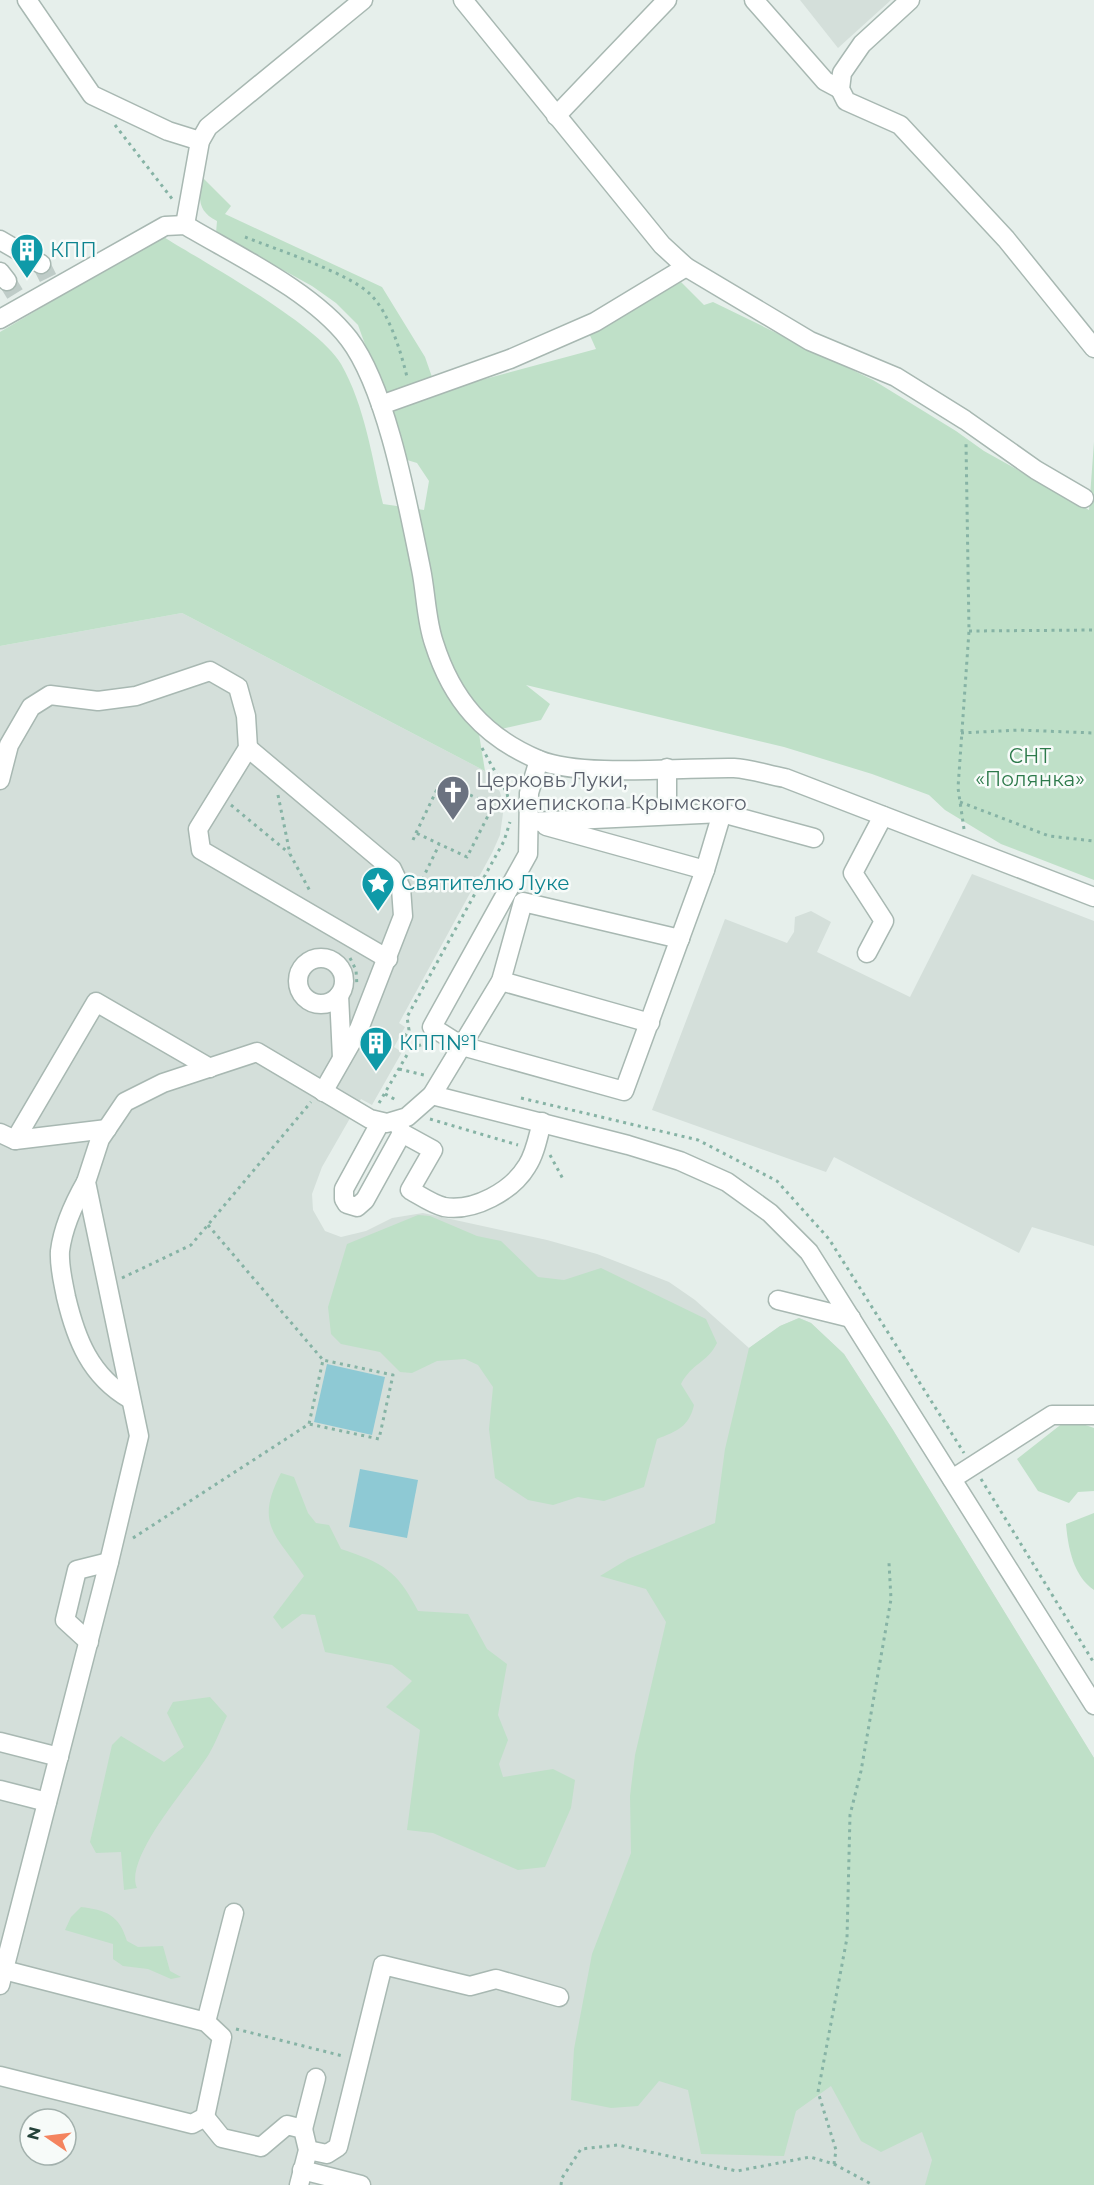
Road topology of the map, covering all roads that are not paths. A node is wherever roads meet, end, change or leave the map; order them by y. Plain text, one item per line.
1 (27, 0) edge
2 (363, 0) edge
3 (464, 0) edge
4 (667, 0) edge
5 (754, 0) edge
6 (910, 0) edge
7 (840, 88) junction
8 (556, 116) junction
9 (200, 141) junction
10 (185, 225) junction
11 (0, 240) edge
12 (686, 267) junction
13 (48, 277) junction
14 (8, 283) edge
15 (0, 319) edge
16 (1094, 348) edge
17 (381, 405) junction
18 (1084, 498) dead end
19 (248, 748) junction
20 (539, 760) junction
21 (667, 768) junction
22 (0, 780) edge
23 (722, 813) junction
24 (667, 815) junction
25 (883, 816) junction
26 (530, 822) junction
27 (814, 838) dead end
28 (528, 854) junction
29 (705, 870) junction
30 (1094, 897) edge
31 (523, 902) junction
32 (680, 939) junction
33 (867, 954) dead end
34 (388, 959) junction
35 (501, 981) junction
36 (331, 1000) dead end
37 (650, 1023) junction
38 (462, 1046) junction
39 (342, 1058) junction
40 (210, 1068) junction
41 (322, 1091) junction
42 (432, 1095) junction
43 (542, 1122) junction
44 (388, 1124) junction
45 (107, 1129) junction
46 (7, 1136) edge
47 (86, 1182) junction
48 (778, 1300) dead end
49 (851, 1318) junction
50 (130, 1399) junction
51 (1094, 1415) edge
52 (952, 1479) junction
53 (110, 1557) junction
54 (89, 1642) junction
55 (1094, 1705) edge
56 (0, 1742) edge
57 (59, 1757) junction
58 (0, 1790) edge
59 (47, 1802) junction
60 (234, 1913) dead end
61 (2, 1978) edge
62 (558, 1997) dead end
63 (206, 2022) junction
64 (0, 2076) edge
65 (316, 2078) dead end
66 (205, 2117) junction
67 (303, 2129) junction
68 (308, 2150) junction
69 (301, 2178) edge
70 (361, 2185) edge

1 - 9 street
2 - 9 street
3 - 8 street
4 - 8 street
5 - 7 street
6 - 7 street
7 - 16 street
8 - 12 street
9 - 10 street
10 - 13 street
10 - 17 street
11 - 13 street
12 - 17 street
12 - 18 street
13 - 14 street
14 - 15 street
17 - 20 street
19 - 22 street
19 - 34 street
19 - 34 street
20 - 21 street
20 - 26 street
21 - 24 street
21 - 25 street
23 - 24 street
23 - 27 street
23 - 29 street
24 - 26 street
25 - 30 street
25 - 33 street
26 - 28 street
26 - 29 street
28 - 31 street
28 - 38 street
29 - 32 street
31 - 32 street
31 - 35 street
32 - 37 street
34 - 39 street
35 - 37 street
35 - 38 street
36 - 39 street
37 - 38 street
38 - 42 street
39 - 41 street
40 - 41 street
40 - 45 street
40 - 46 street
41 - 44 street
42 - 43 street
42 - 44 street
43 - 44 street
43 - 49 street
45 - 46 street
45 - 47 street
47 - 50 street
47 - 50 street
48 - 49 street
49 - 52 street
50 - 53 street
51 - 52 street
52 - 55 street
53 - 54 street
53 - 54 street
54 - 57 street
56 - 57 street
57 - 59 street
58 - 59 street
59 - 61 street
60 - 63 street
61 - 63 street
62 - 68 street
63 - 66 street
64 - 66 street
65 - 67 street
66 - 67 street
67 - 68 street
68 - 69 street
69 - 70 street

